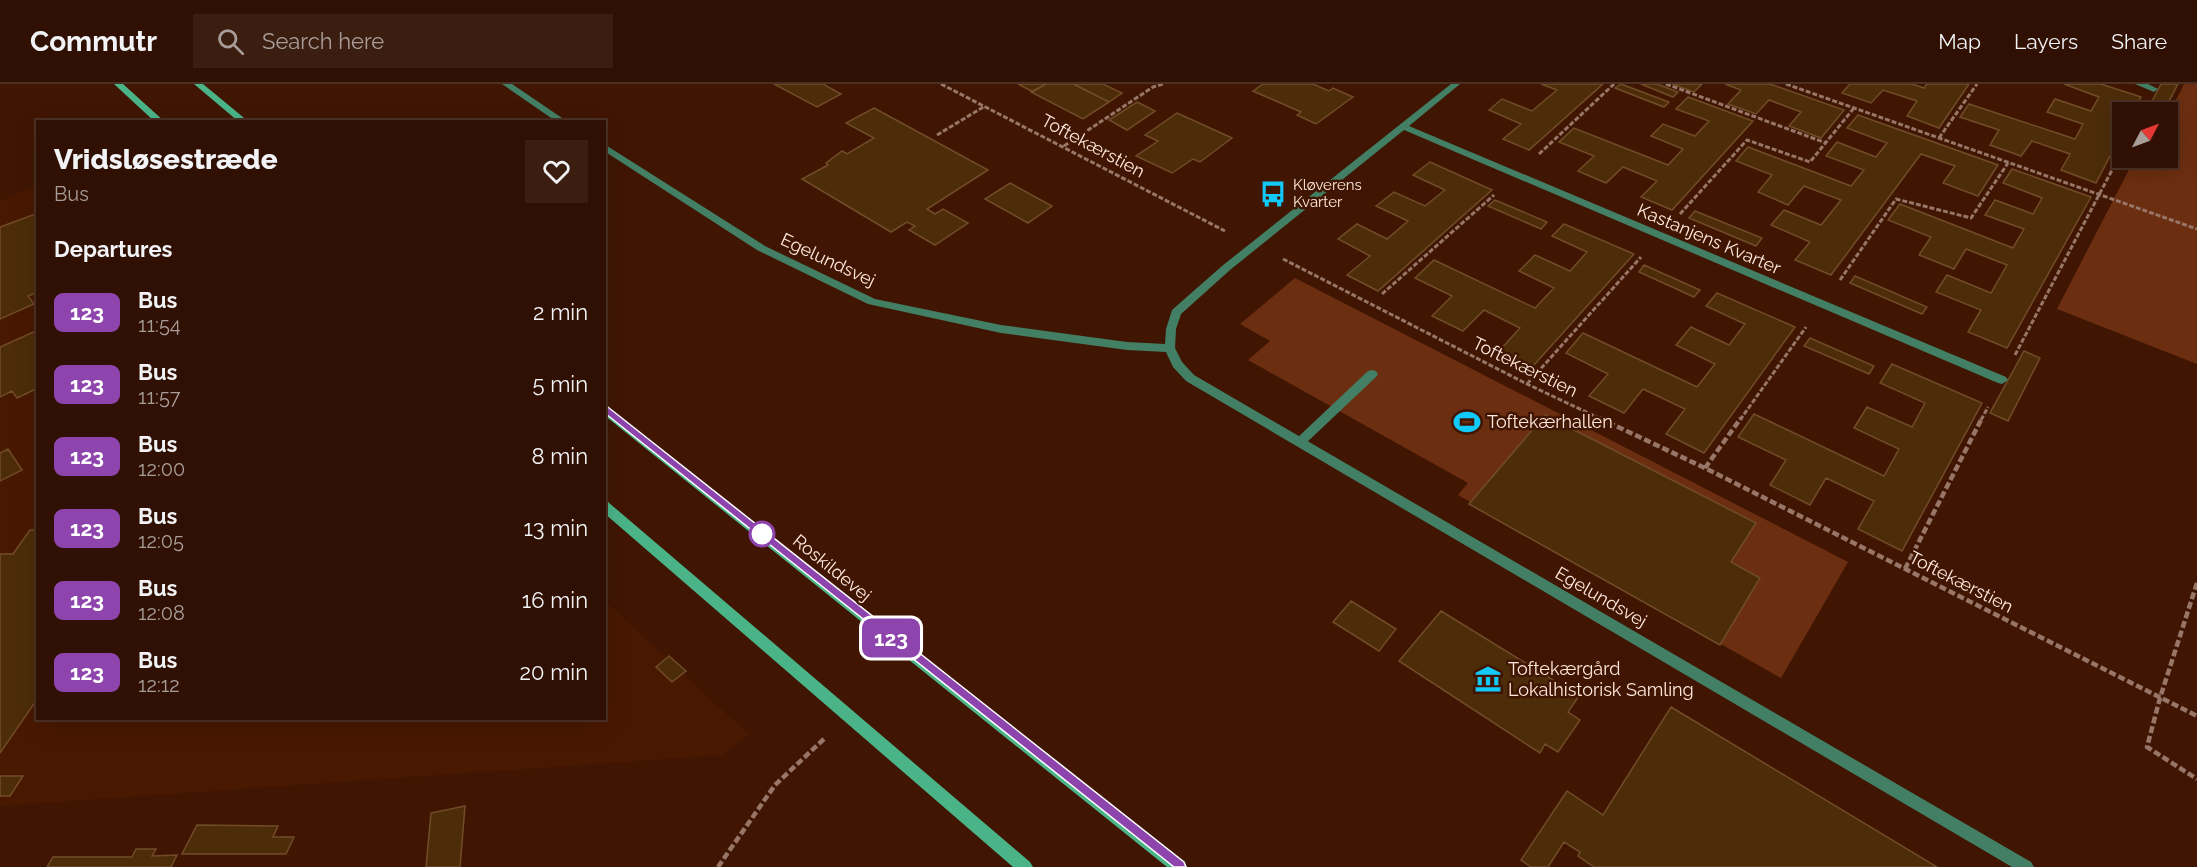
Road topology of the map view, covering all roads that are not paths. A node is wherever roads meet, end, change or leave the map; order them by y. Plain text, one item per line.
1 (118, 84) edge
2 (198, 84) edge
3 (506, 84) edge
4 (1456, 84) edge
5 (2139, 84) edge
6 (2154, 89) dead end
7 (159, 120) edge
8 (243, 120) edge
9 (561, 120) edge
10 (1403, 127) junction
11 (606, 148) edge
12 (1170, 348) junction
13 (1372, 374) dead end
14 (2002, 380) dead end
15 (606, 410) edge
16 (1300, 442) junction
17 (606, 507) edge
18 (1025, 867) edge
19 (1179, 867) edge
20 (2026, 867) edge

1 - 7 main road
2 - 8 main road
3 - 9 street
4 - 10 street
5 - 6 street
10 - 12 street
10 - 14 street, Kastanjens Kvarter
11 - 12 street, Egelundsvej
12 - 16 street, Egelundsvej
13 - 16 street
15 - 19 main road, Roskildevej
16 - 20 street, Egelundsvej
17 - 18 main road

